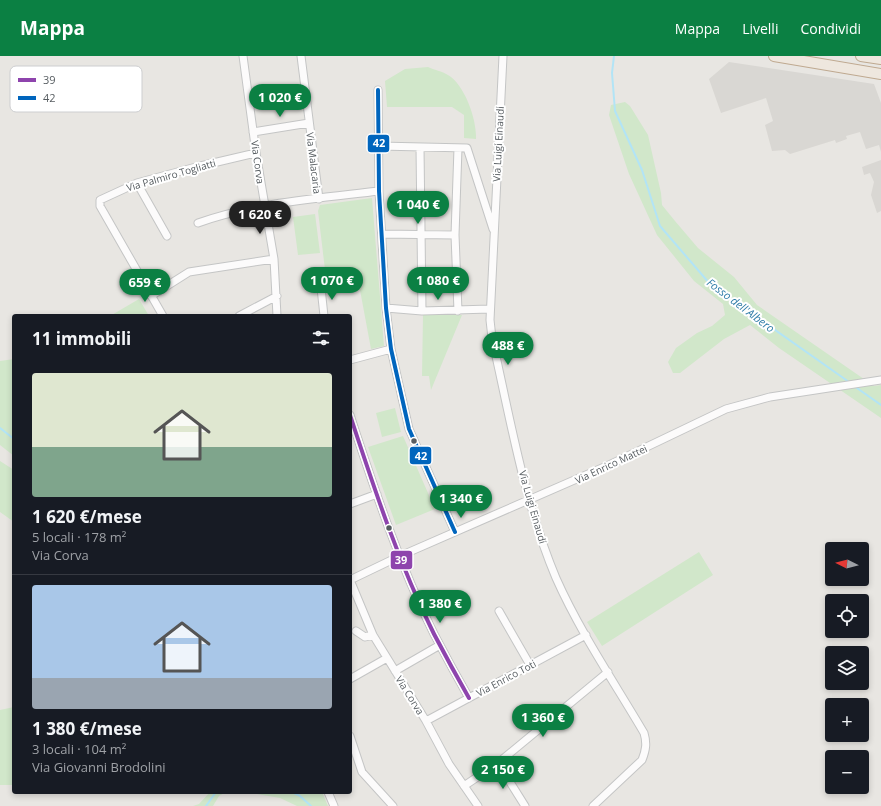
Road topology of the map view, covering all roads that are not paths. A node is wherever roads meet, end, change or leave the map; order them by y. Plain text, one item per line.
1 (243, 56) edge
2 (301, 56) edge
3 (503, 56) edge
4 (774, 56) edge
5 (861, 56) edge
6 (881, 59) edge
7 (881, 74) edge
8 (378, 90) dead end
9 (309, 123) junction
10 (253, 132) junction
11 (379, 146) junction
12 (420, 147) junction
13 (458, 148) junction
14 (256, 154) junction
15 (137, 183) junction
16 (379, 192) junction
17 (319, 199) junction
18 (264, 206) junction
19 (198, 223) dead end
20 (494, 231) junction
21 (382, 234) junction
22 (421, 235) junction
23 (455, 235) junction
24 (167, 236) dead end
25 (274, 258) junction
26 (321, 288) dead end
27 (151, 296) junction
28 (277, 296) junction
29 (386, 308) junction
30 (490, 309) junction
31 (422, 311) junction
32 (458, 311) junction
33 (162, 314) edge
34 (243, 314) edge
35 (277, 314) edge
36 (324, 314) edge
37 (391, 349) junction
38 (352, 359) edge
39 (877, 380) edge
40 (352, 421) edge
41 (377, 494) junction
42 (530, 501) junction
43 (352, 503) edge
44 (455, 532) junction
45 (400, 556) junction
46 (352, 582) edge
47 (352, 588) edge
48 (499, 611) dead end
49 (367, 622) junction
50 (353, 631) edge
51 (374, 634) junction
52 (586, 635) junction
53 (440, 646) junction
54 (387, 658) junction
55 (530, 665) junction
56 (395, 671) junction
57 (608, 672) junction
58 (352, 677) edge
59 (469, 698) junction
60 (426, 721) junction
61 (352, 742) edge
62 (498, 763) junction
63 (464, 786) junction
64 (329, 794) edge
65 (334, 806) edge
66 (393, 806) edge
67 (478, 806) edge
68 (525, 806) edge
69 (593, 806) edge

1 - 10 street, Via Corva
2 - 9 street, Via Malacaria
3 - 20 street, Via Luigi Einaudi
4 - 7 highway
5 - 6 highway
8 - 11 street
9 - 10 street
9 - 17 street, Via Malacaria
10 - 14 street, Via Corva
11 - 12 street
11 - 16 street
12 - 13 street
12 - 22 street
13 - 20 street, Via Luigi Einaudi
13 - 23 street
14 - 15 street, Via Palmiro Togliatti
14 - 18 street, Via Corva
15 - 24 street
15 - 27 street, Via Palmiro Togliatti
16 - 17 street
16 - 21 street
17 - 18 street
18 - 19 street
18 - 25 street, Via Corva
20 - 30 street, Via Luigi Einaudi
21 - 22 street
21 - 29 street
22 - 23 street
22 - 31 street
23 - 32 street
25 - 27 street
25 - 28 street, Via Corva
26 - 36 street
27 - 33 street, Via Palmiro Togliatti
28 - 34 street
28 - 35 street, Via Corva
29 - 31 street
29 - 37 street
30 - 32 street
30 - 42 street, Via Luigi Einaudi
31 - 32 street
37 - 38 street
37 - 44 street
39 - 42 street, Via Enrico Mattei
40 - 41 street
41 - 43 street
41 - 45 street
42 - 44 street, Via Enrico Mattei
42 - 52 street, Via Luigi Einaudi
44 - 45 street, Via Enrico Mattei
45 - 46 street, Via Enrico Mattei
45 - 53 street
47 - 49 street, Via Corva
48 - 55 street
49 - 50 street
49 - 51 street, Via Corva
50 - 51 street
51 - 54 street, Via Corva
52 - 55 street, Via Enrico Toti
52 - 57 street, Via Luigi Einaudi
53 - 56 street
53 - 59 street
54 - 56 street, Via Corva
54 - 58 street
55 - 59 street, Via Enrico Toti
56 - 60 street, Via Corva
57 - 62 street
57 - 69 street, Via Luigi Einaudi
59 - 60 street, Via Enrico Toti
60 - 63 street, Via Corva
61 - 66 street
62 - 63 street
62 - 68 street
63 - 67 street, Via Corva
64 - 65 street

